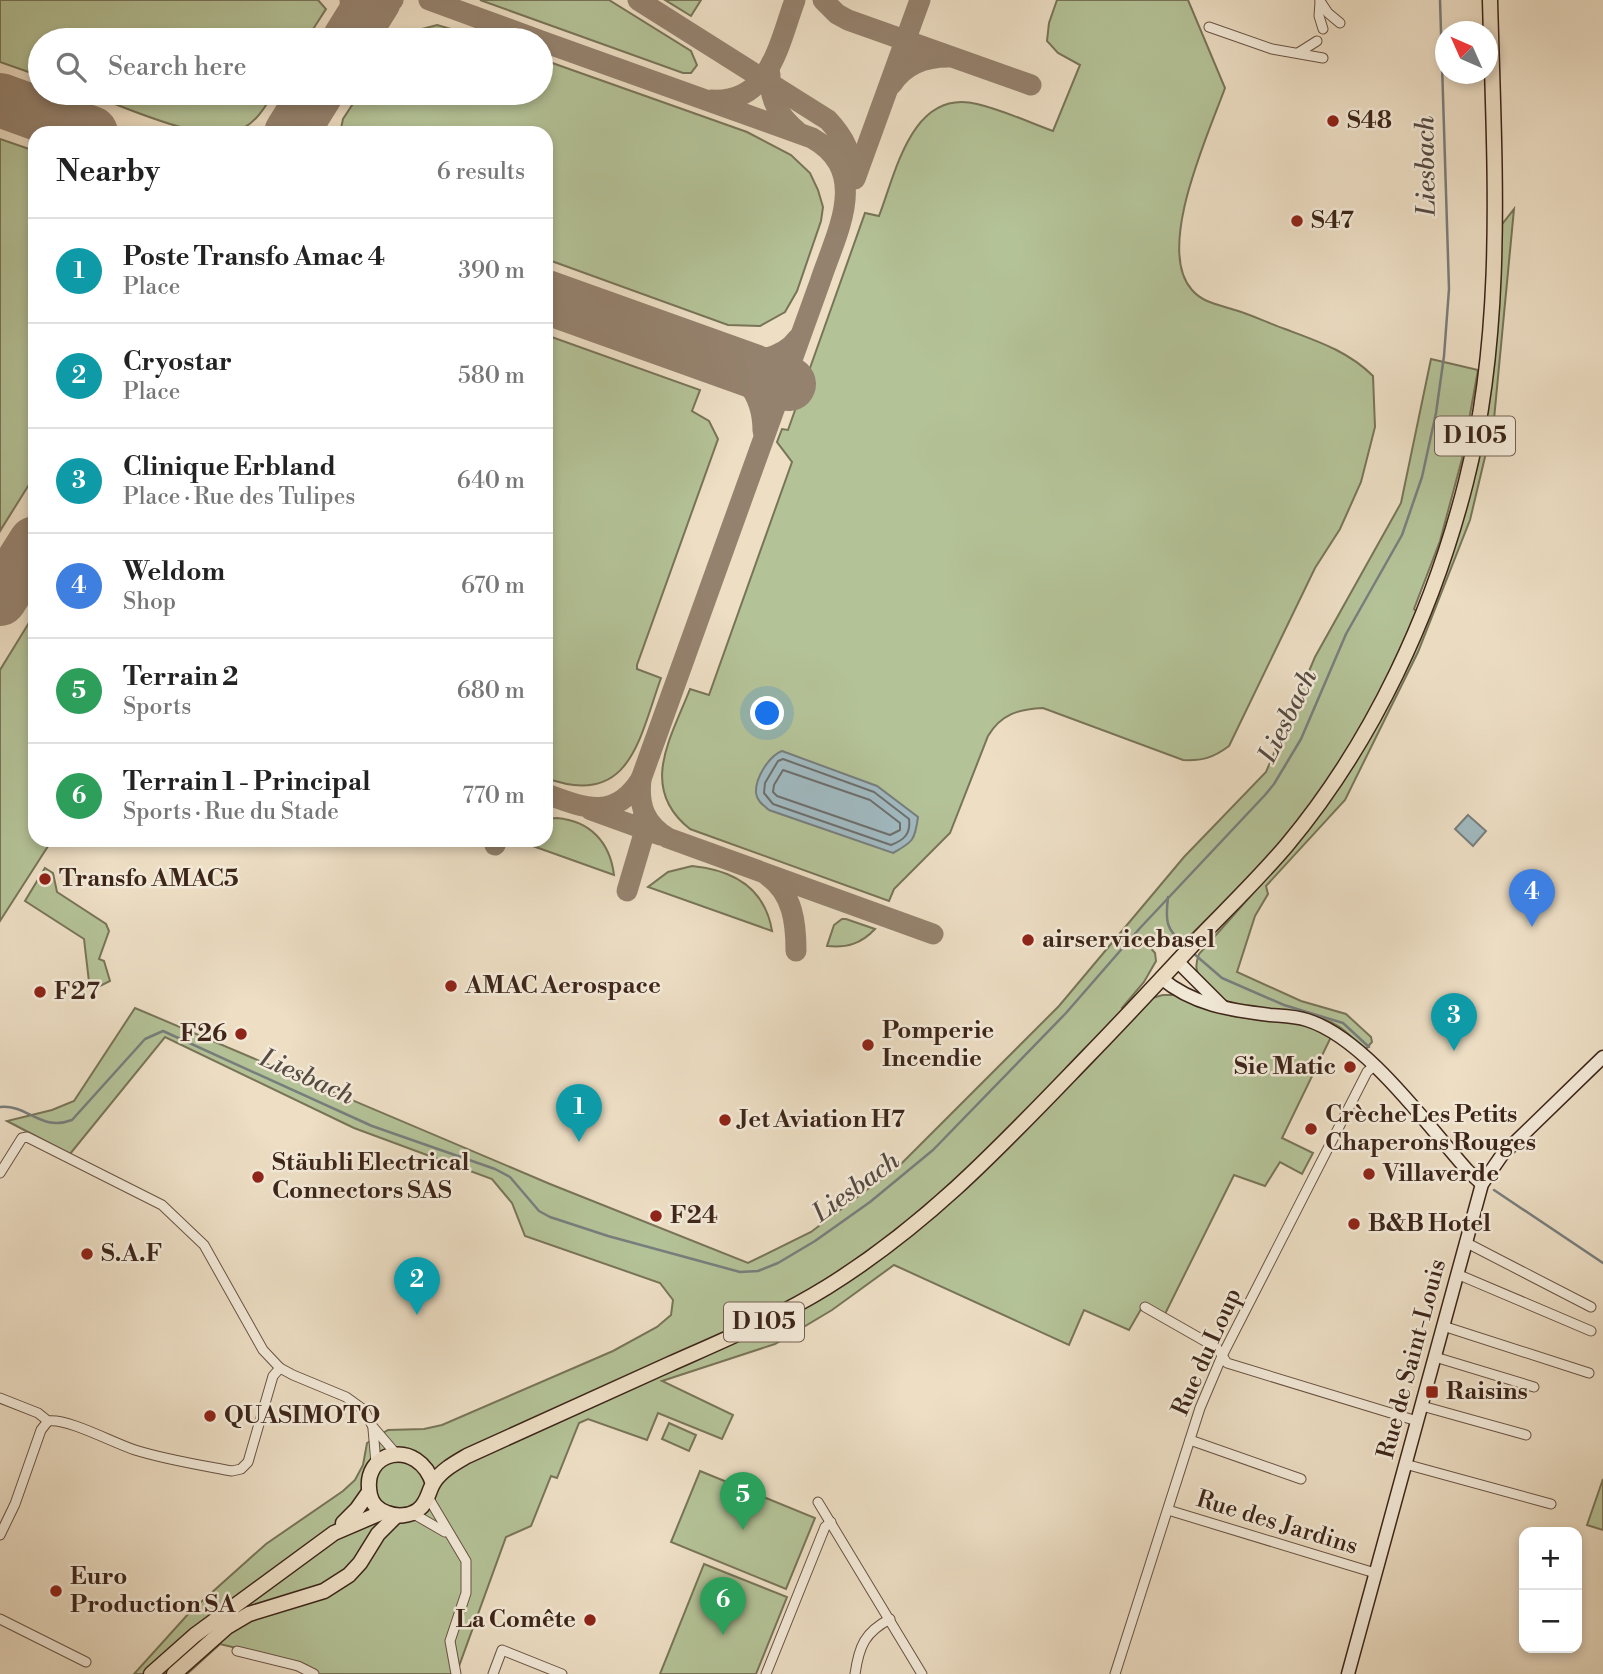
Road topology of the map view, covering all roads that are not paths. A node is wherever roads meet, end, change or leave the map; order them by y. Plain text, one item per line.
1 (1490, 0) edge
2 (1320, 1) edge
3 (1340, 23) dead end
4 (1209, 27) dead end
5 (1323, 29) dead end
6 (1317, 41) dead end
7 (1298, 53) junction
8 (1323, 58) dead end
9 (1185, 954) junction
10 (1161, 978) junction
11 (1222, 1006) junction
12 (1603, 1057) edge
13 (1375, 1065) junction
14 (0, 1173) edge
15 (1482, 1184) junction
16 (1465, 1242) junction
17 (1457, 1274) junction
18 (1145, 1307) dead end
19 (1591, 1307) dead end
20 (1443, 1326) junction
21 (1591, 1331) dead end
22 (1222, 1356) junction
23 (1435, 1357) junction
24 (280, 1368) junction
25 (1589, 1373) dead end
26 (1534, 1387) dead end
27 (0, 1398) edge
28 (1422, 1406) junction
29 (47, 1421) junction
30 (1418, 1421) junction
31 (373, 1427) junction
32 (1526, 1435) dead end
33 (1190, 1440) junction
34 (397, 1455) junction
35 (467, 1455) junction
36 (376, 1463) junction
37 (421, 1463) junction
38 (1405, 1464) junction
39 (1301, 1479) dead end
40 (430, 1490) junction
41 (369, 1492) junction
42 (818, 1502) dead end
43 (1551, 1504) dead end
44 (1168, 1510) junction
45 (412, 1513) junction
46 (390, 1514) junction
47 (831, 1522) junction
48 (334, 1533) junction
49 (0, 1535) edge
50 (449, 1535) junction
51 (1374, 1573) junction
52 (0, 1619) edge
53 (890, 1619) junction
54 (237, 1651) dead end
55 (86, 1662) dead end
56 (151, 1674) edge
57 (174, 1674) edge
58 (314, 1674) edge
59 (456, 1674) edge
60 (493, 1674) edge
61 (562, 1674) edge
62 (766, 1674) edge
63 (855, 1674) edge
64 (922, 1674) edge
65 (1115, 1674) edge
66 (1348, 1674) edge

1 - 9 main road, D 105
2 - 3 street
2 - 5 street
4 - 7 street
6 - 7 street
7 - 8 street
9 - 10 main road, D 105
9 - 11 main road
10 - 11 main road
10 - 35 main road, D 105
11 - 13 main road
12 - 15 main road, Rue de Saint-Louis
13 - 15 main road
13 - 22 street, Rue du Loup
14 - 24 street
15 - 16 main road, Rue de Saint-Louis
16 - 17 main road, Rue de Saint-Louis
16 - 19 street
17 - 20 main road, Rue de Saint-Louis
17 - 21 street
18 - 22 street
20 - 23 main road, Rue de Saint-Louis
20 - 25 street
22 - 30 street
22 - 33 street, Rue du Loup
23 - 26 street
23 - 28 main road, Rue de Saint-Louis
24 - 29 street
24 - 31 street
27 - 29 street
28 - 30 main road, Rue de Saint-Louis
28 - 32 street
29 - 49 street
30 - 38 main road, Rue de Saint-Louis
31 - 34 street
31 - 36 street
33 - 39 street
33 - 44 street, Rue du Loup
34 - 36 main road
34 - 37 main road
35 - 37 main road, D 105
35 - 40 main road, D 105
36 - 41 main road
37 - 40 main road
38 - 43 street
38 - 51 main road, Rue de Saint-Louis
40 - 45 main road
40 - 50 street
41 - 46 main road
41 - 48 main road
42 - 47 street
44 - 51 street, Rue des Jardins
44 - 65 street, Rue du Loup
45 - 46 main road
45 - 50 street
46 - 48 main road
46 - 57 main road
47 - 53 street
47 - 62 street
48 - 56 main road
50 - 59 street
51 - 66 main road, Rue de Saint-Louis
52 - 55 street
53 - 63 street
53 - 64 street
54 - 58 street
60 - 61 street

